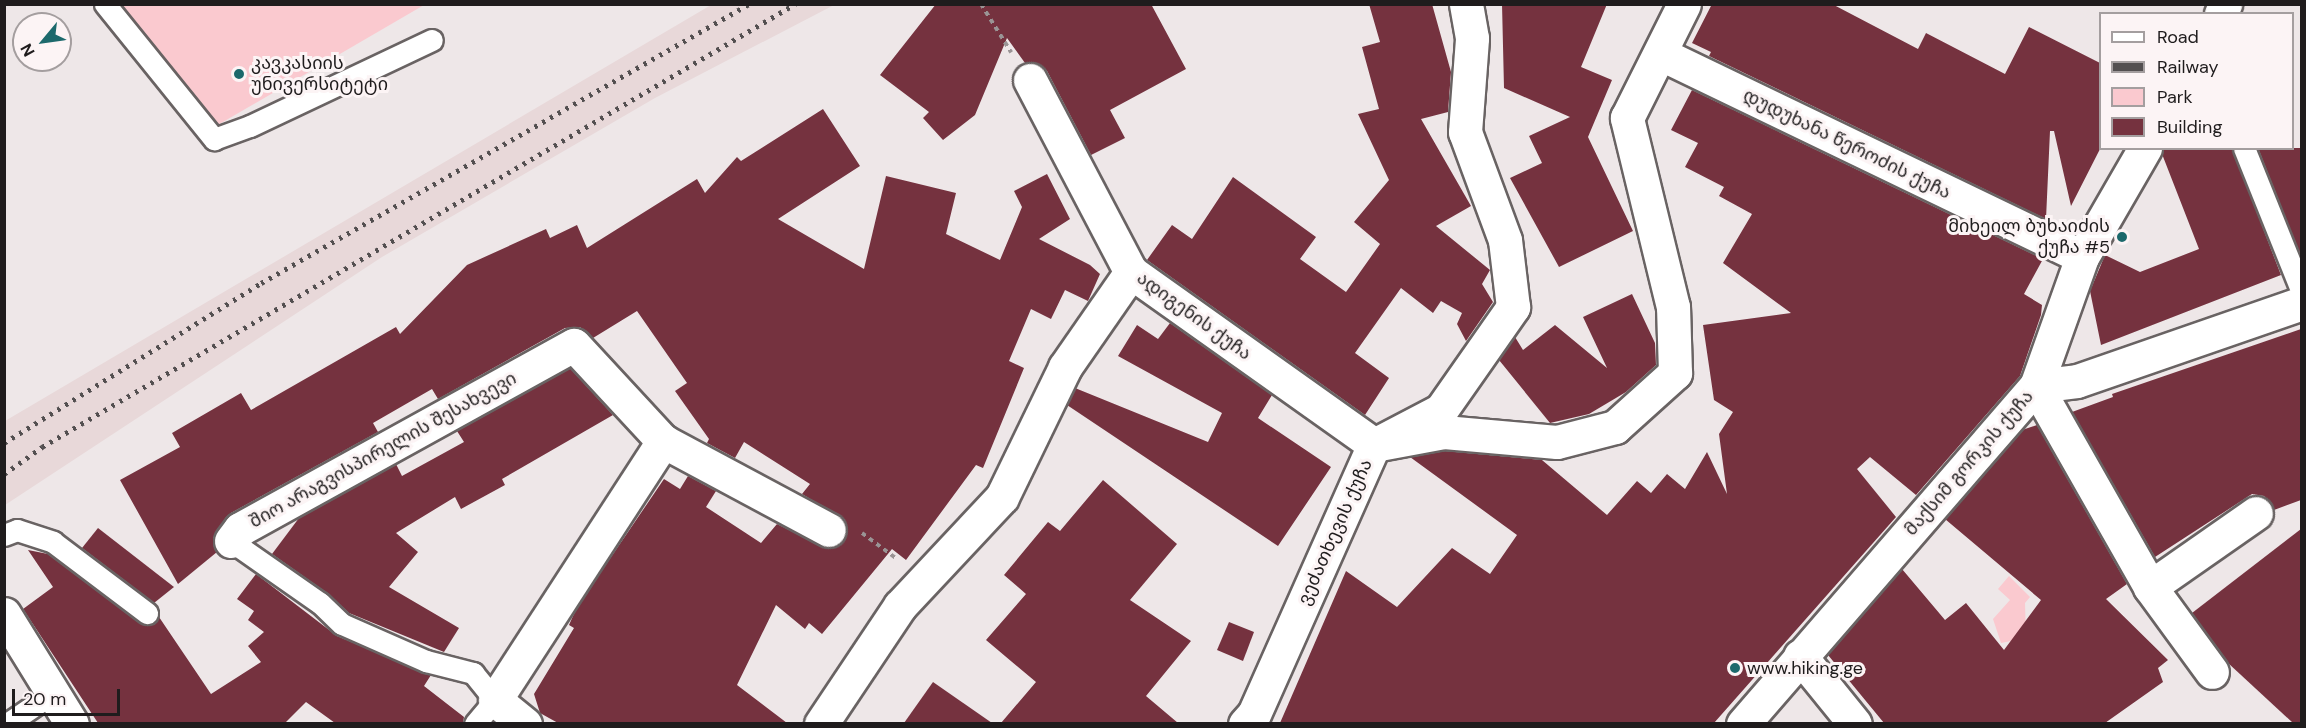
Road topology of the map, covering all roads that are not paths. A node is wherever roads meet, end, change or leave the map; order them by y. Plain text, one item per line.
1 (105, 4) edge
2 (1466, 4) edge
3 (1684, 4) edge
4 (432, 40) dead end
5 (1661, 54) junction
6 (1030, 80) dead end
7 (2144, 150) edge
8 (2245, 150) edge
9 (2082, 257) junction
10 (1131, 272) junction
11 (2301, 292) edge
12 (2301, 303) edge
13 (2036, 386) junction
14 (663, 441) junction
15 (1374, 445) junction
16 (2256, 513) dead end
17 (830, 530) road end
18 (4, 535) edge
19 (231, 541) joint
20 (2150, 587) junction
21 (147, 613) dead end
22 (4, 614) edge
23 (1800, 656) junction
24 (2212, 672) dead end
25 (54, 692) junction
26 (485, 712) edge
27 (7, 723) edge
28 (72, 723) edge
29 (525, 723) edge
30 (821, 723) edge
31 (1245, 723) edge
32 (1743, 723) edge
33 (1855, 723) edge

1 - 4 lane
2 - 15 street, ვეძათხევის ქუჩა
3 - 5 street
5 - 9 street, დუდუხანა წეროძის ქუჩა
5 - 15 street
6 - 10 street, ადიგენის ქუჩა
7 - 9 street
8 - 11 lane
9 - 13 street
10 - 15 street, ადიგენის ქუჩა
10 - 30 street
12 - 13 street, მაქსიმ გორკის ქუჩა
13 - 20 street
13 - 23 street, მაქსიმ გორკის ქუჩა
14 - 17 street, შიო არაგვისპირელის შესახვევი
14 - 19 street, შიო არაგვისპირელის შესახვევი
14 - 26 street
15 - 31 street, ვეძათხევის ქუჩა
16 - 20 street
18 - 21 lane
19 - 26 lane, შიო არაგვისპირელის შესახვევი
20 - 24 street
22 - 25 street
23 - 32 street, მაქსიმ გორკის ქუჩა
23 - 33 street
25 - 27 lane
25 - 28 street
26 - 29 street, შიო არაგვისპირელის შესახვევი

